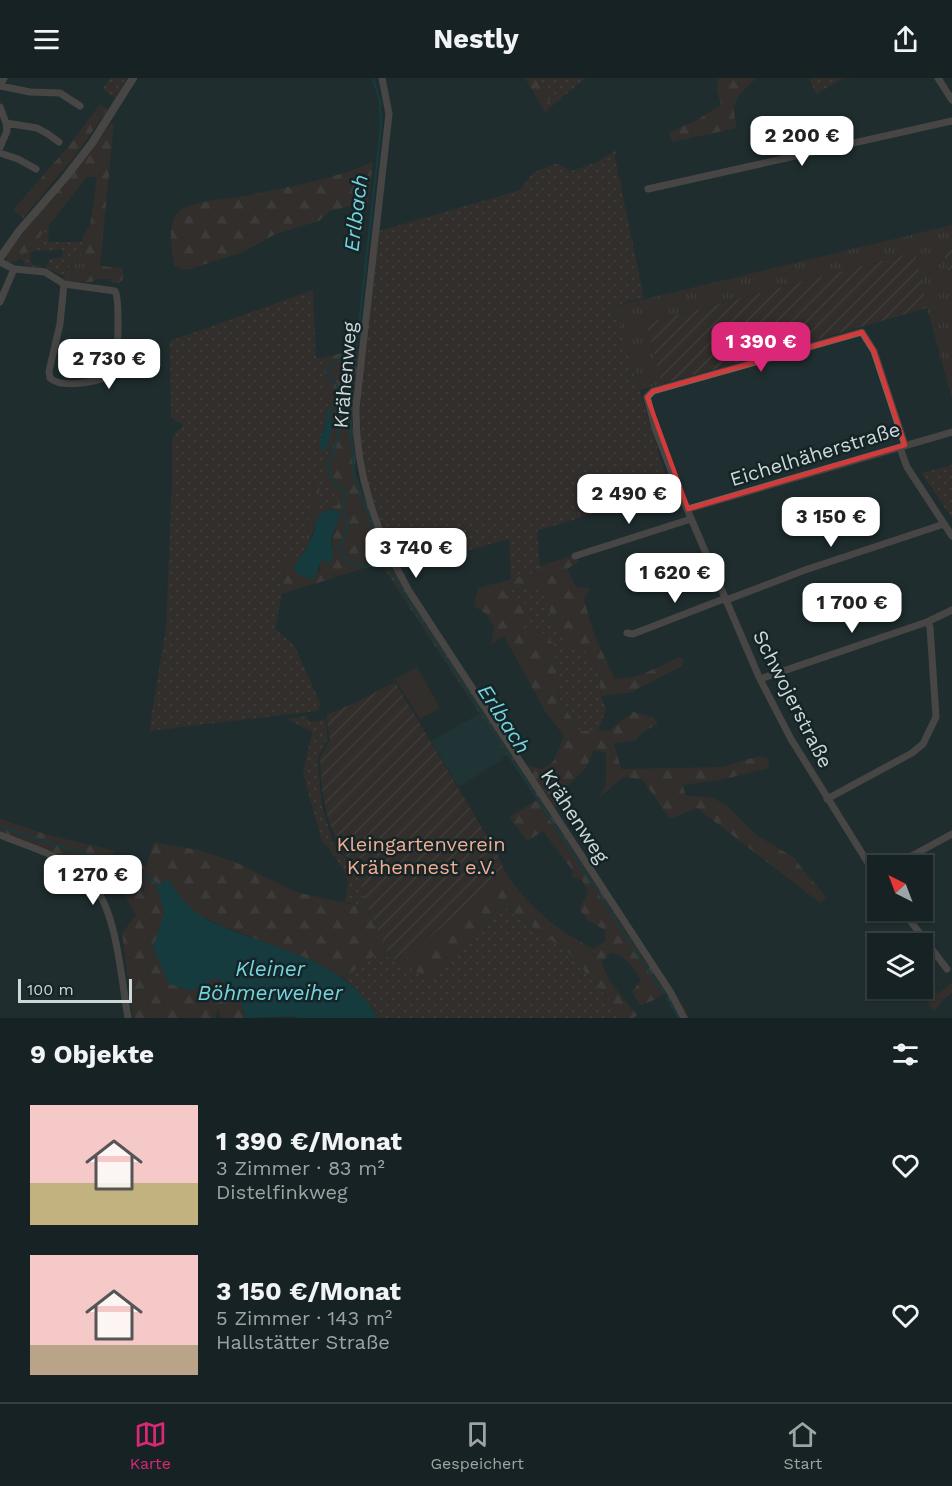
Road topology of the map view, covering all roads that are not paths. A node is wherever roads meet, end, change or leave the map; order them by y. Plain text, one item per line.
1 (4, 78) edge
2 (133, 78) edge
3 (382, 78) edge
4 (938, 78) edge
5 (0, 86) edge
6 (952, 100) edge
7 (80, 106) dead end
8 (0, 107) edge
9 (952, 121) edge
10 (6, 123) junction
11 (59, 142) dead end
12 (0, 147) edge
13 (0, 153) edge
14 (36, 169) dead end
15 (648, 189) dead end
16 (0, 260) edge
17 (14, 269) junction
18 (64, 284) junction
19 (0, 302) edge
20 (952, 432) edge
21 (903, 446) junction
22 (688, 509) junction
23 (691, 519) junction
24 (944, 524) junction
25 (952, 536) edge
26 (575, 555) dead end
27 (724, 599) junction
28 (952, 610) edge
29 (927, 622) junction
30 (627, 633) dead end
31 (760, 679) junction
32 (827, 799) junction
33 (952, 834) edge
34 (0, 835) edge
35 (913, 855) edge
36 (867, 861) edge
37 (910, 921) edge
38 (947, 969) dead end
39 (128, 1018) edge
40 (684, 1018) edge

1 - 5 street
2 - 16 street
3 - 40 street, Krähenweg
4 - 6 street
5 - 7 street
8 - 10 street
9 - 15 street
10 - 11 street
10 - 12 street
13 - 14 street
16 - 17 street
17 - 18 street
17 - 19 street
18 - 18 street
20 - 21 street, Eichelhäherstraße
21 - 22 street, Eichelhäherstraße
21 - 22 street, Schwojerstraße
21 - 24 street
22 - 23 street, Schwojerstraße
23 - 26 street
23 - 27 street, Schwojerstraße
24 - 25 street
24 - 27 street
27 - 30 street
27 - 31 street, Schwojerstraße
28 - 29 street
29 - 31 street
29 - 32 street
31 - 32 street, Schwojerstraße
32 - 36 street, Schwojerstraße
33 - 35 street
34 - 39 street
37 - 38 street

